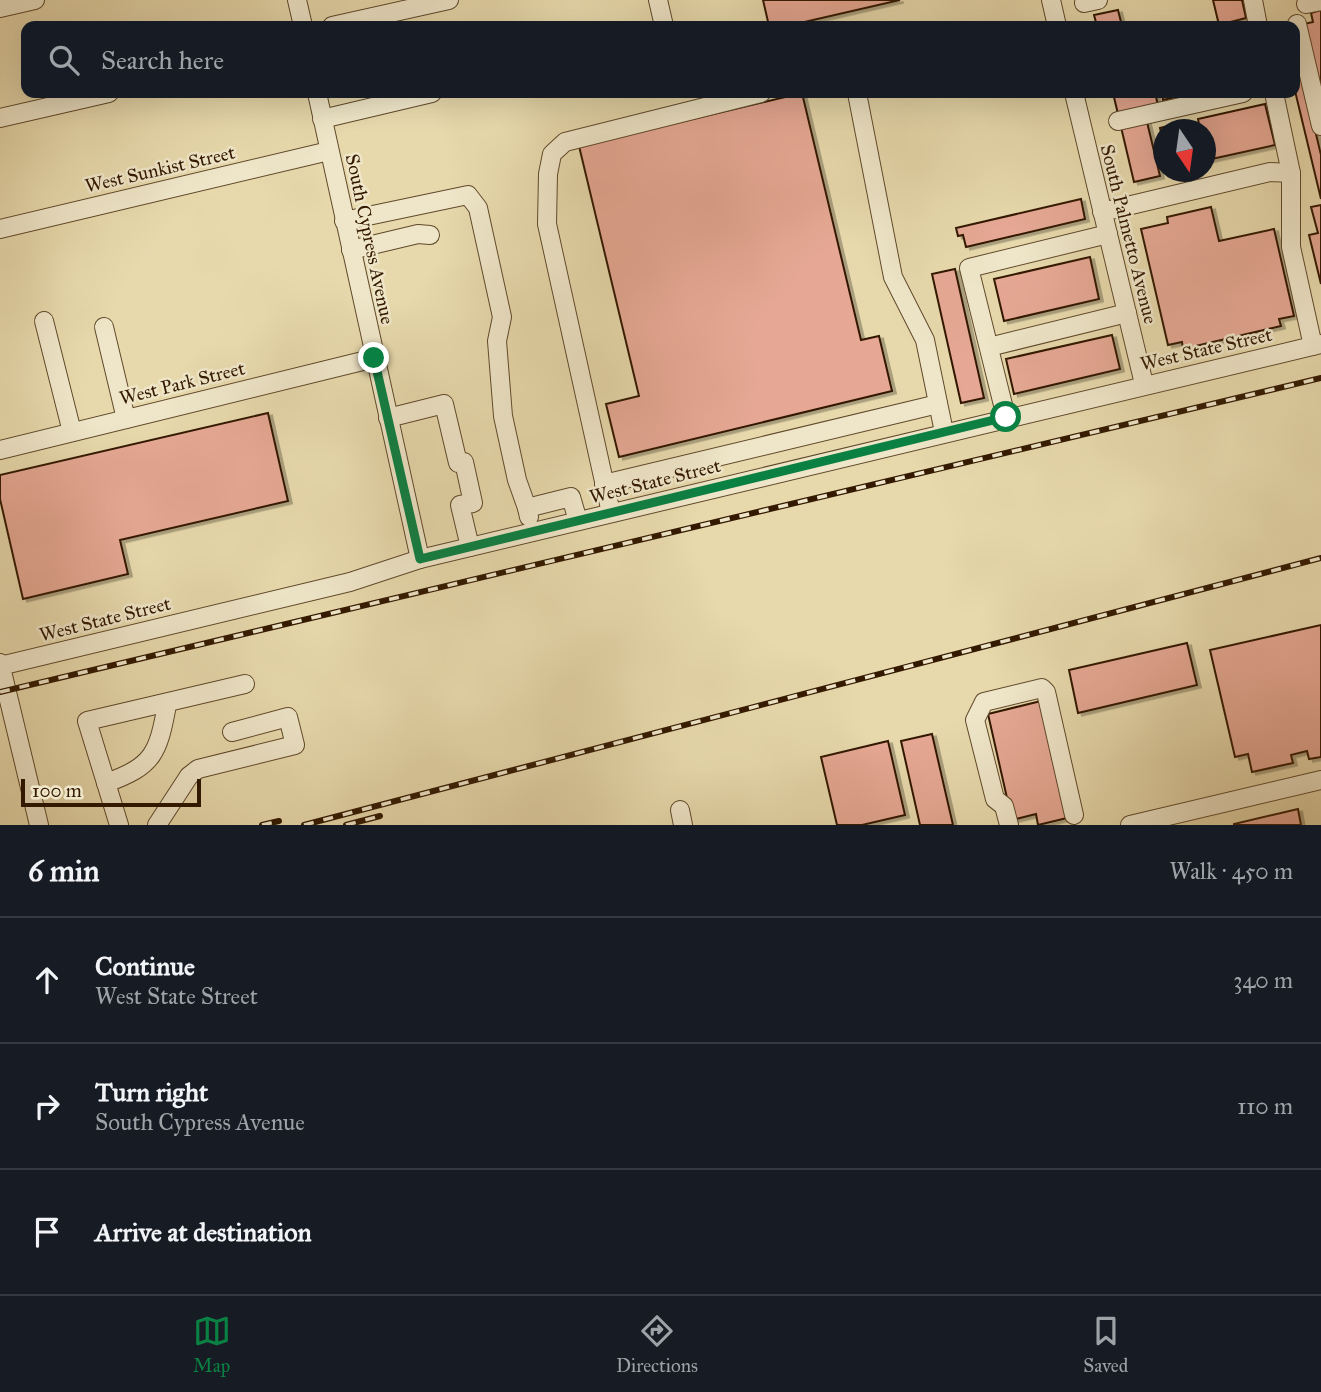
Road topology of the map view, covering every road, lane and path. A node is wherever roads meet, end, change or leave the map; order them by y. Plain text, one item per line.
1 (35, 0) edge
2 (297, 0) edge
3 (449, 0) edge
4 (658, 0) edge
5 (1051, 0) edge
6 (1253, 0) edge
7 (0, 8) edge
8 (302, 21) edge
9 (354, 21) edge
10 (663, 21) edge
11 (1057, 21) edge
12 (1257, 21) edge
13 (1300, 37) edge
14 (87, 98) edge
15 (318, 98) edge
16 (410, 98) edge
17 (741, 98) edge
18 (858, 98) edge
19 (1074, 98) edge
20 (1221, 98) edge
21 (1275, 98) edge
22 (0, 118) edge
23 (322, 118) junction
24 (1118, 121) dead end
25 (1321, 126) edge
26 (329, 150) junction
27 (1291, 173) junction
28 (1102, 212) junction
29 (344, 221) junction
30 (0, 229) edge
31 (1108, 234) junction
32 (429, 235) dead end
33 (351, 250) junction
34 (1126, 313) junction
35 (44, 321) dead end
36 (104, 327) dead end
37 (1317, 345) edge
38 (989, 347) junction
39 (374, 358) junction
40 (1144, 384) junction
41 (938, 404) junction
42 (1006, 417) junction
43 (388, 418) junction
44 (126, 419) junction
45 (72, 432) junction
46 (944, 432) junction
47 (775, 443) junction
48 (0, 450) edge
49 (780, 472) junction
50 (604, 484) junction
51 (527, 508) junction
52 (611, 513) junction
53 (578, 521) junction
54 (533, 532) junction
55 (470, 547) junction
56 (420, 559) junction
57 (0, 665) edge
58 (245, 684) dead end
59 (167, 705) junction
60 (232, 732) dead end
61 (1321, 780) edge
62 (106, 783) junction
63 (1074, 815) dead end
64 (39, 825) edge
65 (118, 825) edge
66 (158, 825) edge
67 (1009, 825) edge
68 (1129, 825) edge

1 - 7 street
2 - 8 street
3 - 9 street
4 - 10 street
5 - 11 street
6 - 12 street
13 - 25 street
14 - 22 street
15 - 23 street, South Cypress Avenue
16 - 23 street
17 - 50 street
18 - 41 street
19 - 28 street, South Palmetto Avenue
20 - 24 street
21 - 27 street
23 - 26 street, South Cypress Avenue
26 - 29 street, South Cypress Avenue
26 - 30 street, West Sunkist Street
27 - 28 street
27 - 37 street
28 - 31 street, South Palmetto Avenue
29 - 33 street, South Cypress Avenue
29 - 51 street
31 - 34 street, South Palmetto Avenue
31 - 38 street
32 - 33 street
33 - 39 street, South Cypress Avenue
34 - 38 street
34 - 40 street, South Palmetto Avenue
35 - 45 street
36 - 44 street
37 - 40 street, West State Street
38 - 42 street
39 - 43 street, South Cypress Avenue
39 - 44 street, West Park Street
40 - 42 street, West State Street
41 - 46 street
41 - 47 street
42 - 46 street, West State Street
43 - 55 street
43 - 56 street, South Cypress Avenue
44 - 45 street, West Park Street
45 - 48 street, West Park Street
46 - 49 street, West State Street
47 - 49 street
47 - 50 street
49 - 52 street, West State Street
50 - 52 street
51 - 53 street
51 - 54 street
52 - 53 street, West State Street
53 - 54 street, West State Street
54 - 55 street, West State Street
55 - 56 street, West State Street
56 - 57 street, West State Street
57 - 64 street
58 - 59 street
59 - 62 street
59 - 62 street
60 - 66 street
61 - 68 street
62 - 65 street
63 - 67 street

